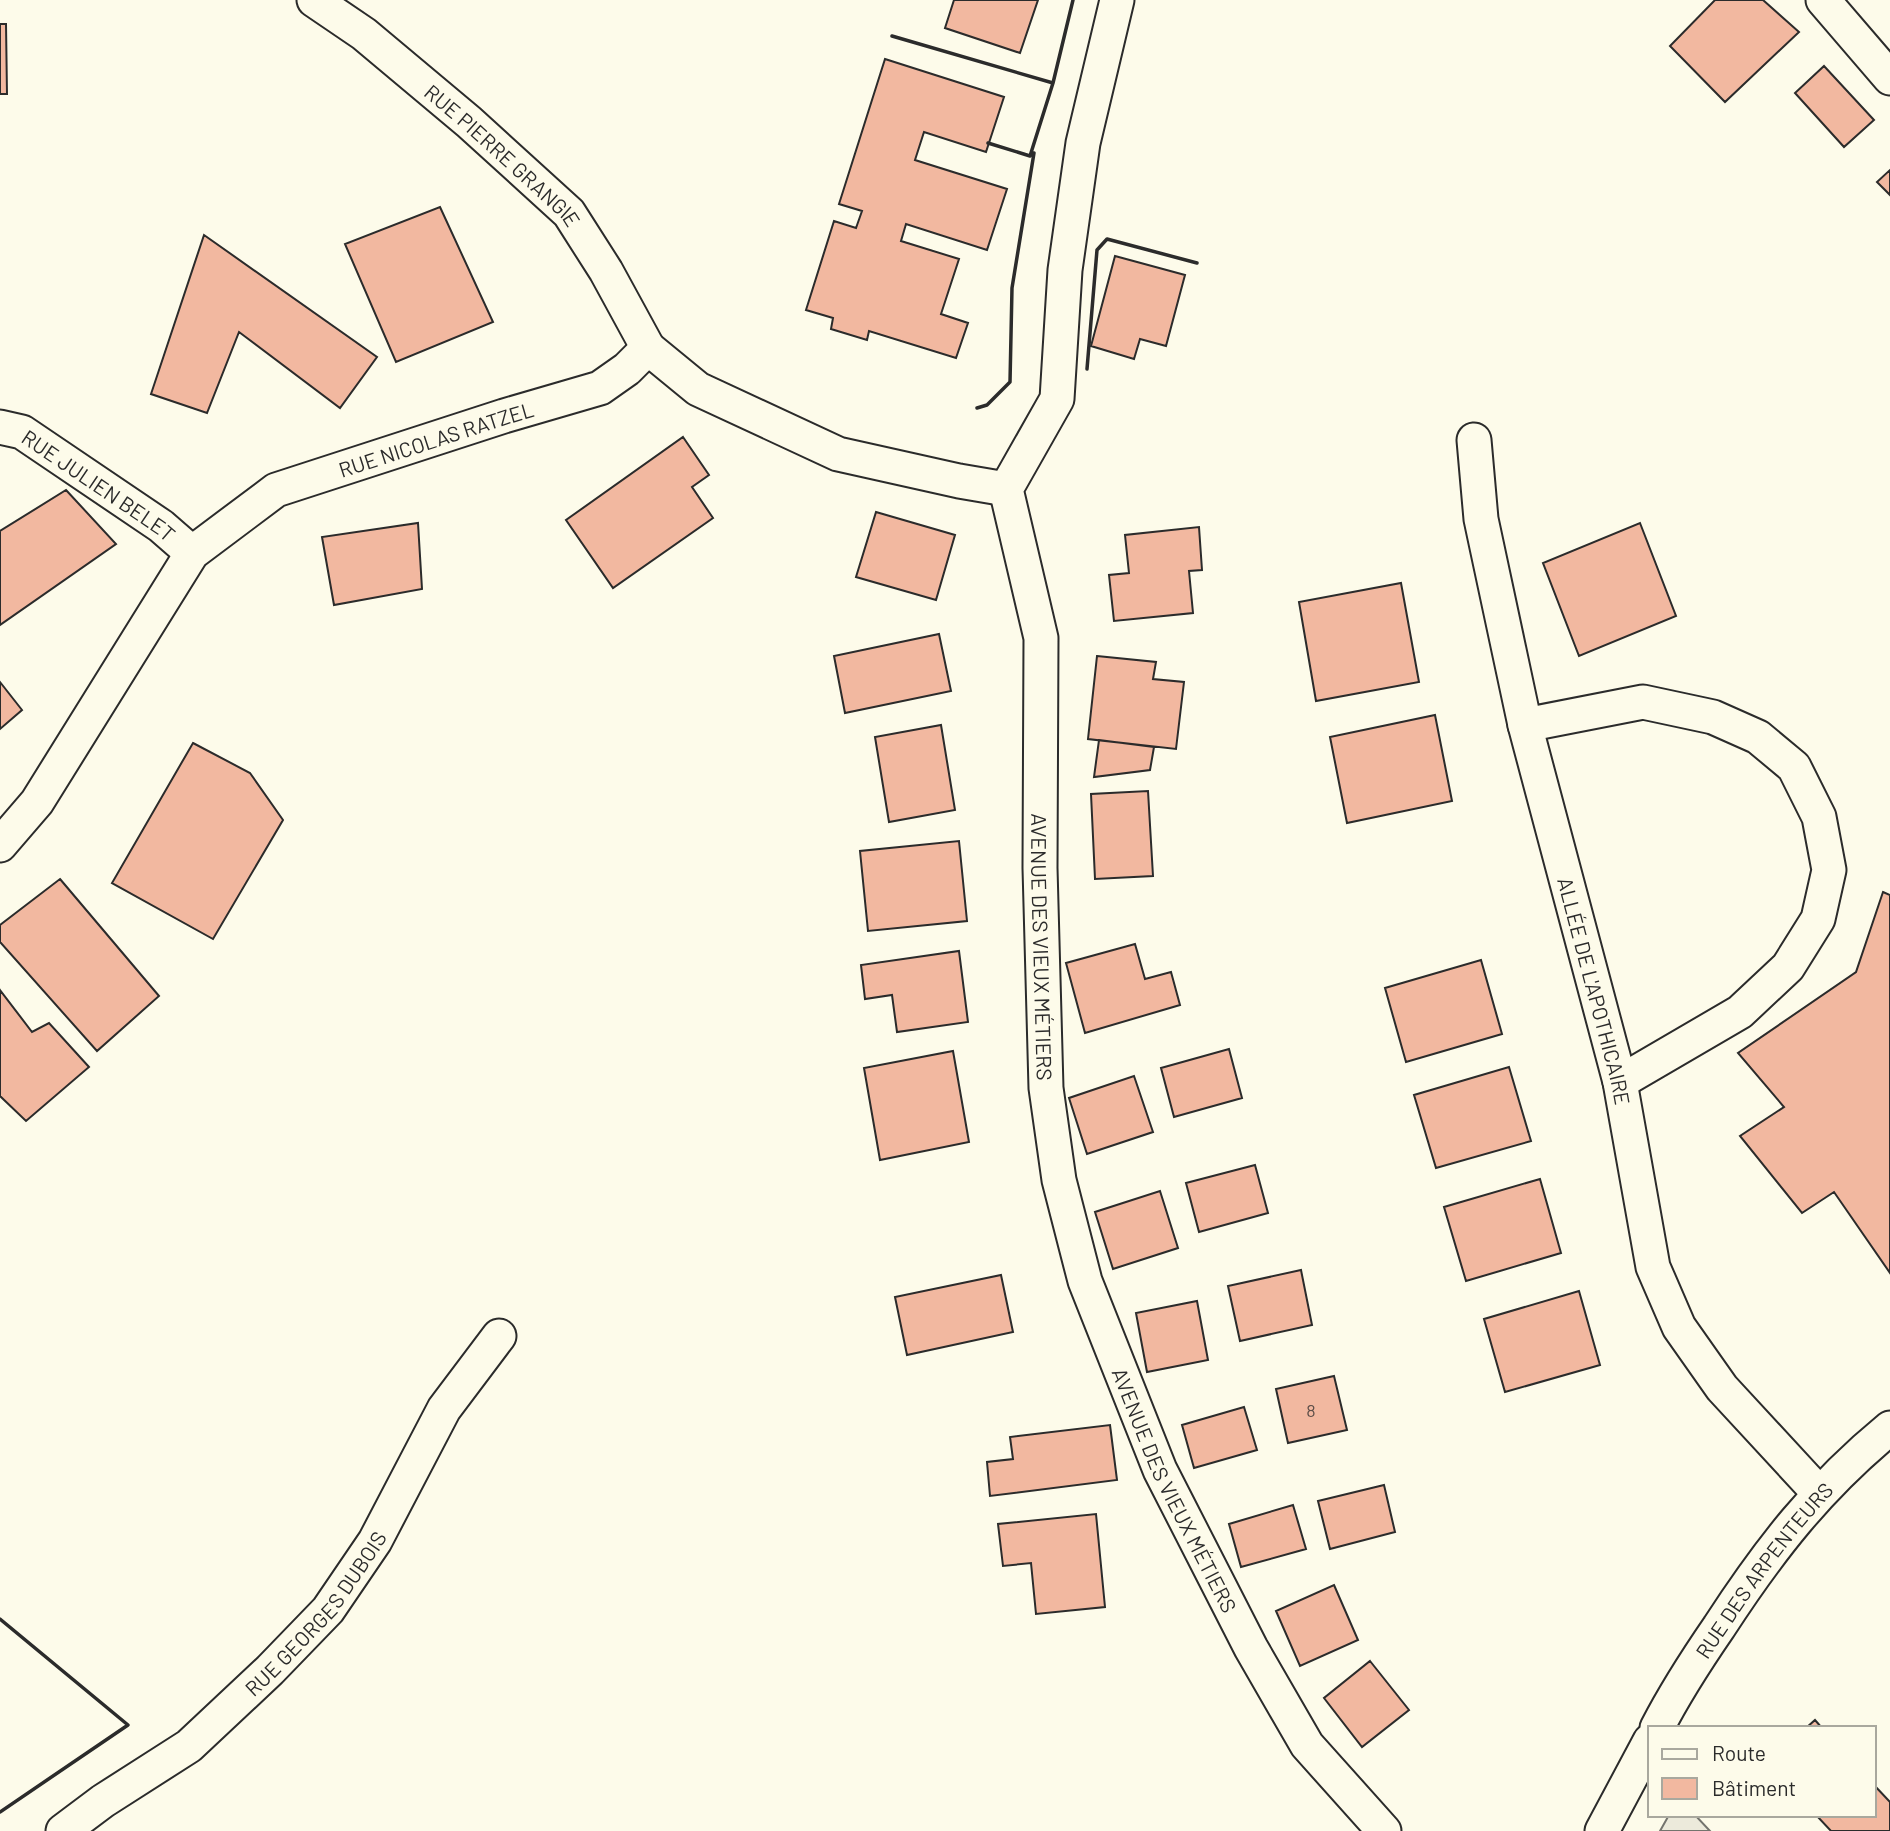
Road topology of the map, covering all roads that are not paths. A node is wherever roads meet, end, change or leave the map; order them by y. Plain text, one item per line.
1 (314, 0) edge
2 (1118, 0) edge
3 (1823, 0) edge
4 (1890, 78) edge
5 (648, 348) junction
6 (0, 427) edge
7 (1474, 440) dead end
8 (1006, 489) junction
9 (192, 553) junction
10 (1525, 726) junction
11 (0, 845) edge
12 (1620, 1082) junction
13 (499, 1336) dead end
14 (1890, 1428) edge
15 (1819, 1493) junction
16 (1658, 1726) edge
17 (1648, 1745) edge
18 (63, 1831) edge
19 (1384, 1831) edge
20 (1602, 1831) edge

1 - 5 street, RUE PIERRE GRANGIE
2 - 8 street
3 - 4 street
5 - 8 street
5 - 9 street, RUE NICOLAS RATZEL
6 - 9 street, RUE JULIEN BELET
7 - 10 street, ALLÉE DE L'APOTHICAIRE
8 - 19 street, AVENUE DES VIEUX MÉTIERS
9 - 11 street, RUE NICOLAS RATZEL
10 - 12 street, ALLÉE DE L'APOTHICAIRE
10 - 12 street
12 - 15 street, ALLÉE DE L'APOTHICAIRE
13 - 18 street, RUE GEORGES DUBOIS
14 - 15 street, RUE DES ARPENTEURS
15 - 16 street, RUE DES ARPENTEURS
17 - 20 street

